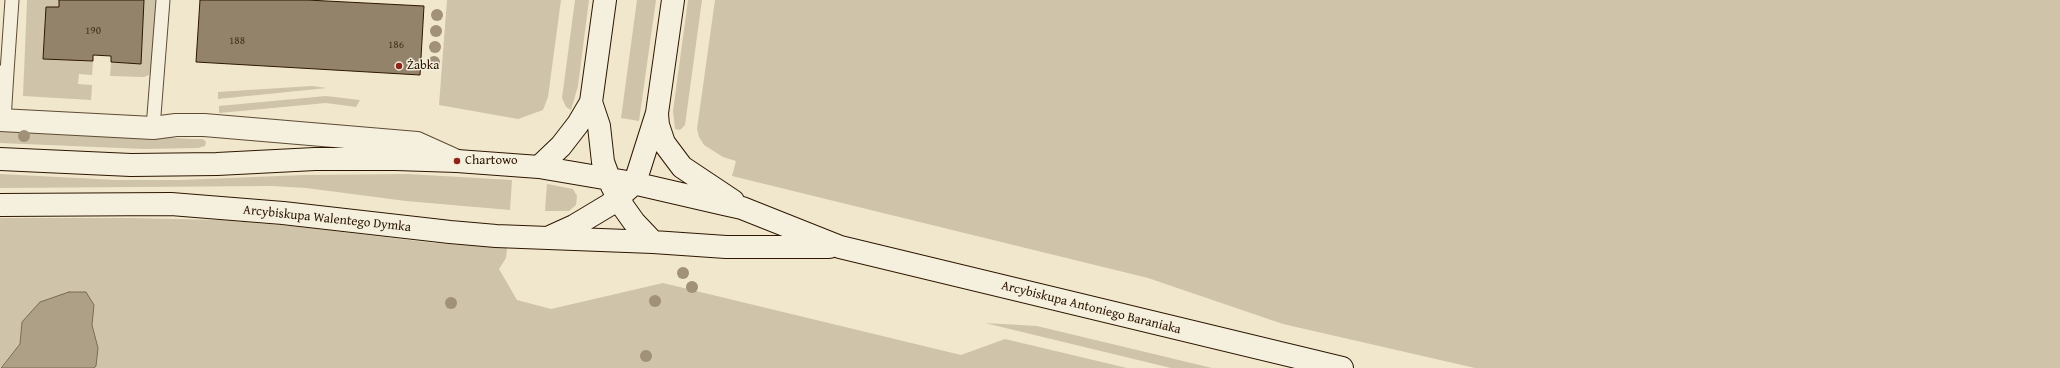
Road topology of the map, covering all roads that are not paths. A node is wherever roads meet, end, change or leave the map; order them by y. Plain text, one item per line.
1 (12, 0) edge
2 (163, 0) edge
3 (605, 0) edge
4 (673, 0) edge
5 (4, 72) edge
6 (592, 102) junction
7 (657, 113) junction
8 (2, 120) edge
9 (153, 128) junction
10 (0, 159) edge
11 (457, 161) junction
12 (539, 167) junction
13 (609, 178) junction
14 (633, 183) junction
15 (618, 198) junction
16 (0, 205) edge
17 (742, 208) junction
18 (545, 238) junction
19 (653, 242) junction
20 (840, 247) junction
21 (1342, 368) edge

1 - 5 lane
2 - 9 lane
3 - 6 street
4 - 7 street
5 - 8 lane
6 - 12 street
6 - 13 street
7 - 14 street
7 - 17 street
8 - 9 street
9 - 11 street
10 - 11 street
11 - 12 street
12 - 13 street
13 - 14 street
13 - 15 street
14 - 15 street
14 - 17 street, Arcybiskupa Antoniego Baraniaka
15 - 18 street
15 - 19 street
16 - 18 street, Arcybiskupa Walentego Dymka
17 - 20 street, Arcybiskupa Antoniego Baraniaka
18 - 19 street, Arcybiskupa Walentego Dymka
19 - 20 street, Arcybiskupa Antoniego Baraniaka
20 - 21 street, Arcybiskupa Antoniego Baraniaka

